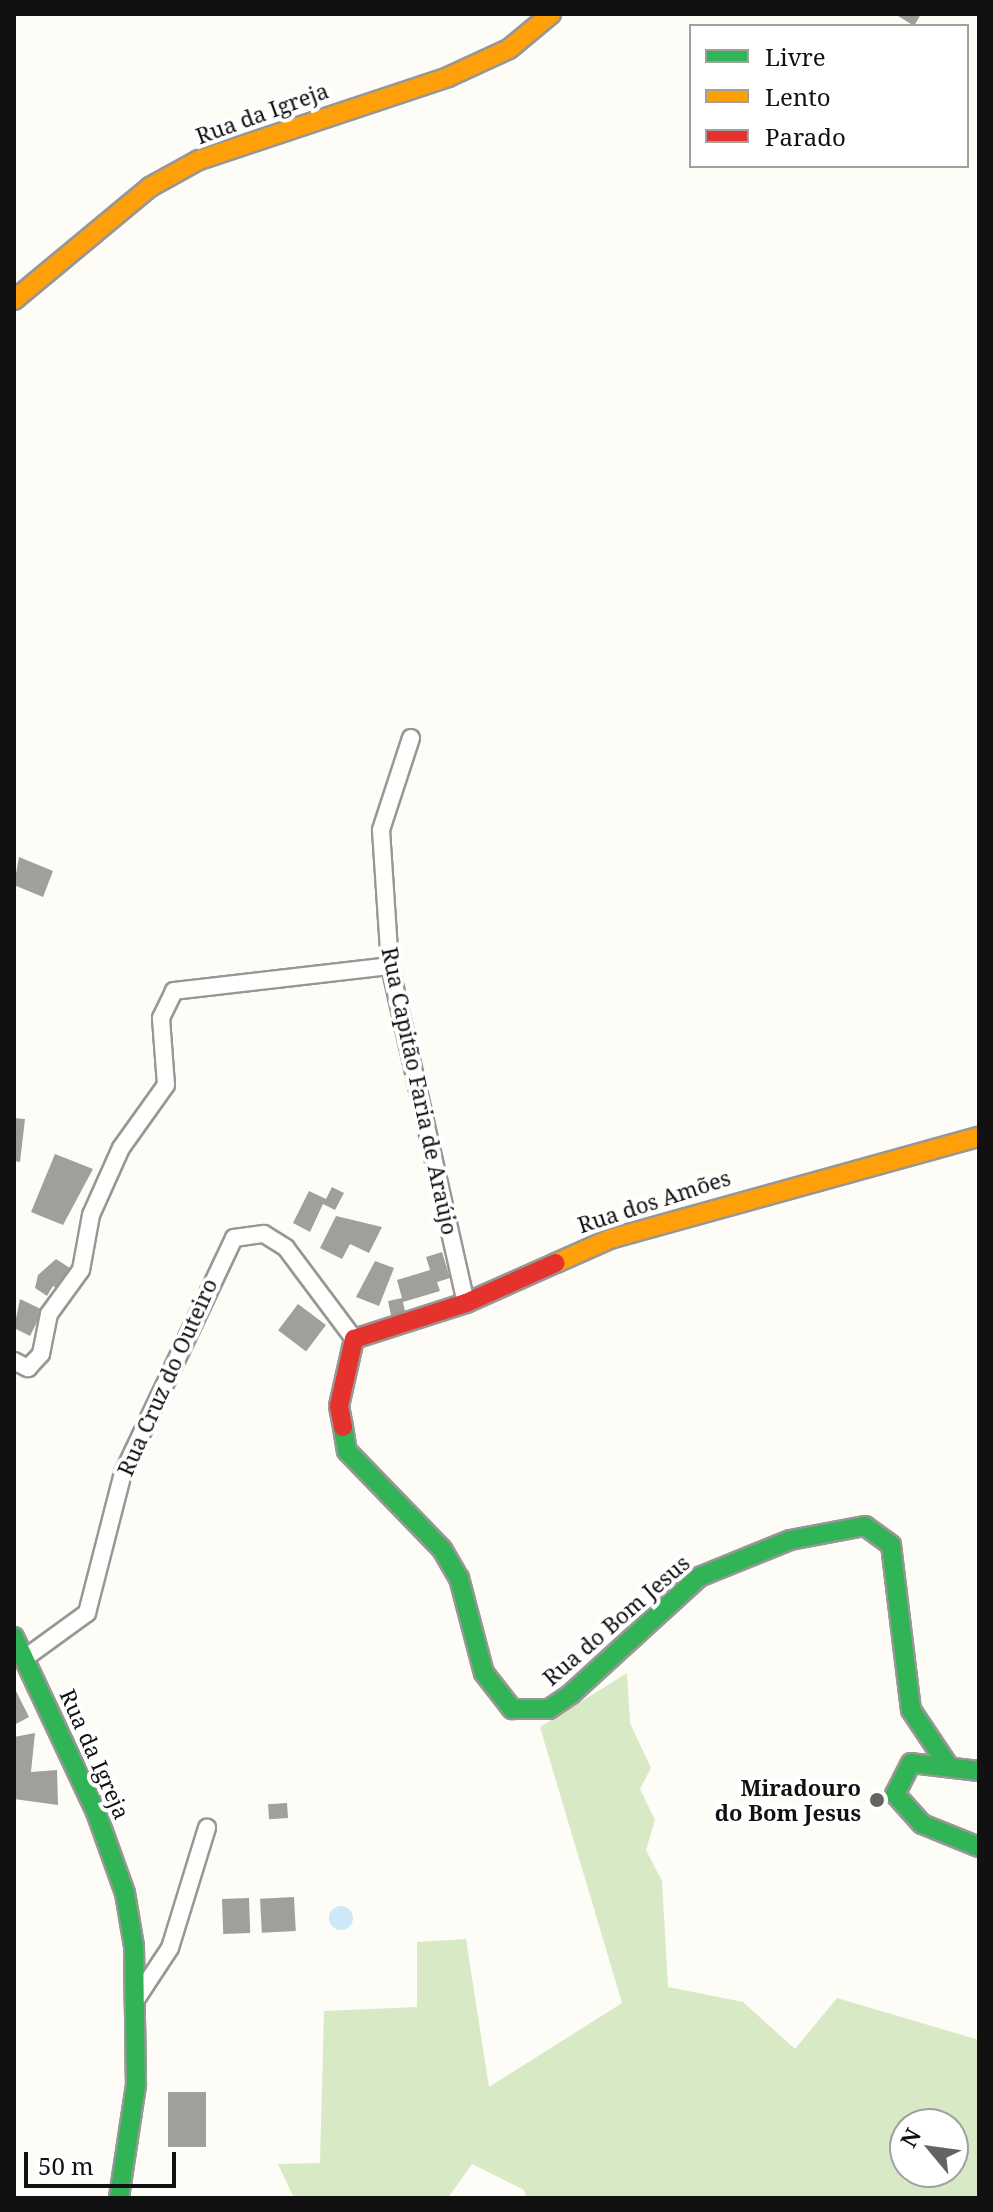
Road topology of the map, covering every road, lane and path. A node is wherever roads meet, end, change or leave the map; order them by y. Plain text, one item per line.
1 (551, 14) edge
2 (14, 300) edge
3 (411, 738) dead end
4 (390, 966) junction
5 (979, 1137) edge
6 (466, 1303) junction
7 (354, 1339) junction
8 (14, 1361) edge
9 (14, 1637) edge
10 (25, 1658) junction
11 (947, 1764) junction
12 (979, 1771) edge
13 (207, 1828) dead end
14 (979, 1847) edge
15 (137, 1998) junction
16 (119, 2198) edge

1 - 2 street, Rua da Igreja
3 - 4 street, Rua Capitão Faria de Araújo
4 - 6 street, Rua Capitão Faria de Araújo
4 - 8 street
5 - 6 street, Rua dos Amões
6 - 7 street, Rua dos Amões
7 - 10 street, Rua Cruz do Outeiro
7 - 11 street, Rua do Bom Jesus
9 - 10 street, Rua da Igreja
10 - 15 street, Rua da Igreja
11 - 12 street
11 - 14 street
13 - 15 street
15 - 16 street, Rua da Igreja

